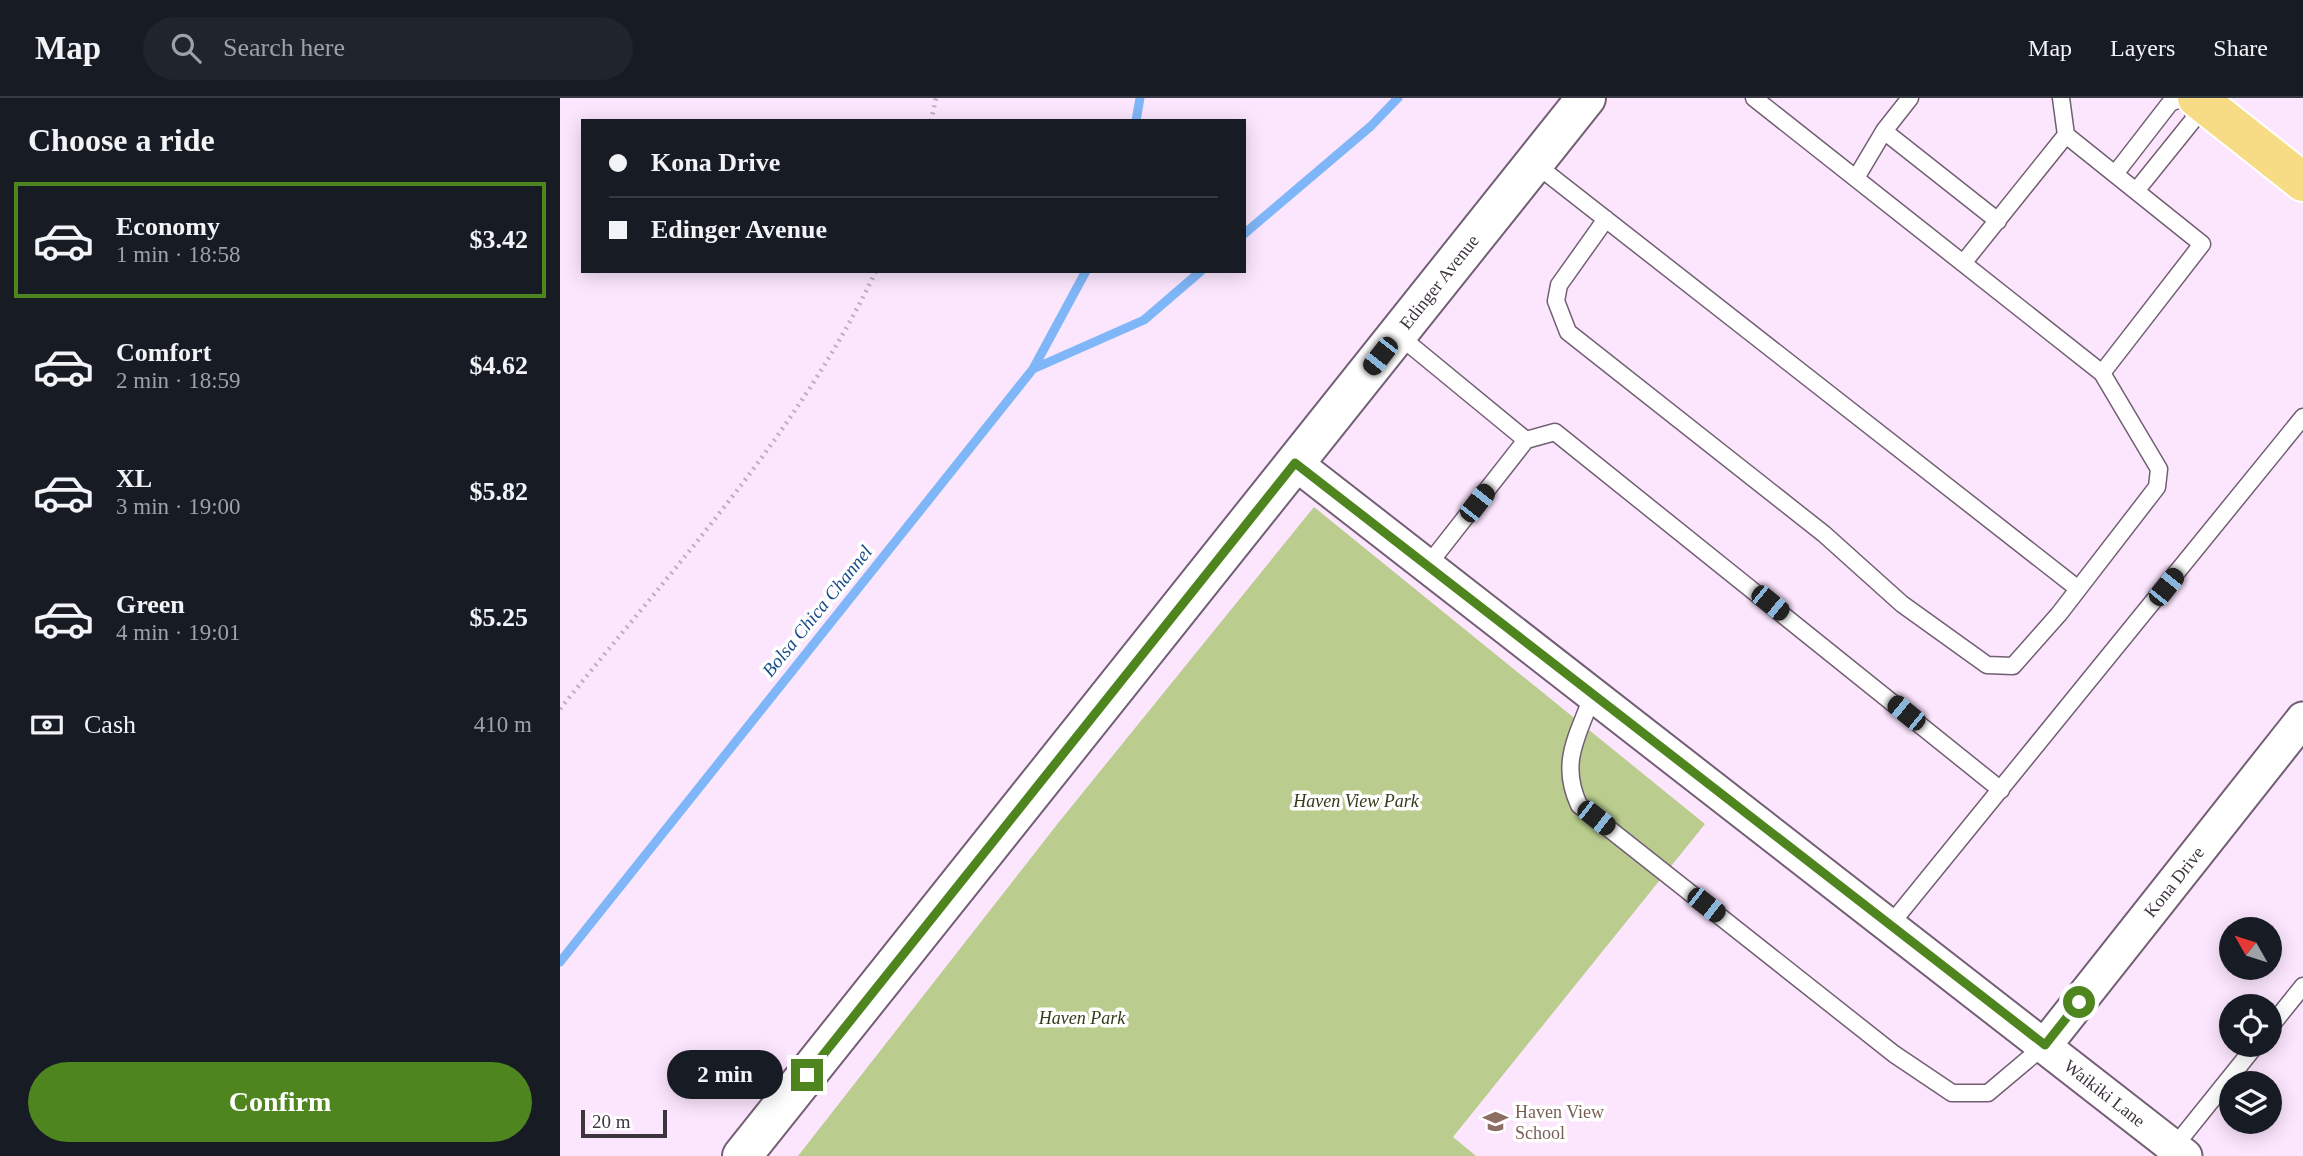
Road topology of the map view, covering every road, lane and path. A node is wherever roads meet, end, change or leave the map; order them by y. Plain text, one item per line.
1 (936, 98) edge
2 (1586, 98) edge
3 (1754, 98) edge
4 (1910, 98) edge
5 (2061, 98) edge
6 (2183, 98) edge
7 (2195, 98) edge
8 (931, 119) edge
9 (1884, 131) junction
10 (2066, 135) junction
11 (1534, 163) junction
12 (2115, 174) junction
13 (1856, 178) junction
14 (2303, 182) edge
15 (2136, 191) junction
16 (1606, 219) junction
17 (1998, 221) junction
18 (1964, 262) junction
19 (875, 273) edge
20 (1397, 334) junction
21 (2102, 373) junction
22 (2303, 417) edge
23 (1526, 440) junction
24 (1295, 463) junction
25 (1428, 565) junction
26 (2077, 588) junction
27 (1593, 694) junction
28 (560, 709) edge
29 (2303, 719) edge
30 (2001, 790) junction
31 (1890, 925) junction
32 (2303, 986) edge
33 (2282, 1012) edge
34 (2045, 1045) junction
35 (2247, 1057) edge
36 (2179, 1151) edge
37 (742, 1156) edge

1 - 8 path
2 - 11 main road, Edinger Avenue
3 - 13 lane
4 - 9 lane
5 - 10 lane
6 - 12 lane
7 - 14 main road
7 - 15 lane
9 - 13 lane
9 - 17 lane
10 - 12 lane
10 - 17 lane
11 - 16 lane
11 - 20 main road, Edinger Avenue
12 - 15 lane
13 - 18 lane
15 - 21 lane
16 - 26 lane
16 - 26 lane
17 - 18 lane
18 - 21 lane
19 - 28 path
20 - 23 lane
20 - 24 main road, Edinger Avenue
21 - 26 lane
22 - 30 lane
23 - 25 lane
23 - 30 lane
24 - 25 street, Waikiki Lane
24 - 37 main road, Edinger Avenue
25 - 27 street, Waikiki Lane
27 - 31 street, Waikiki Lane
27 - 34 lane
29 - 34 street, Kona Drive
30 - 31 lane
31 - 34 street, Waikiki Lane
32 - 33 lane
34 - 36 street, Waikiki Lane
35 - 36 lane

